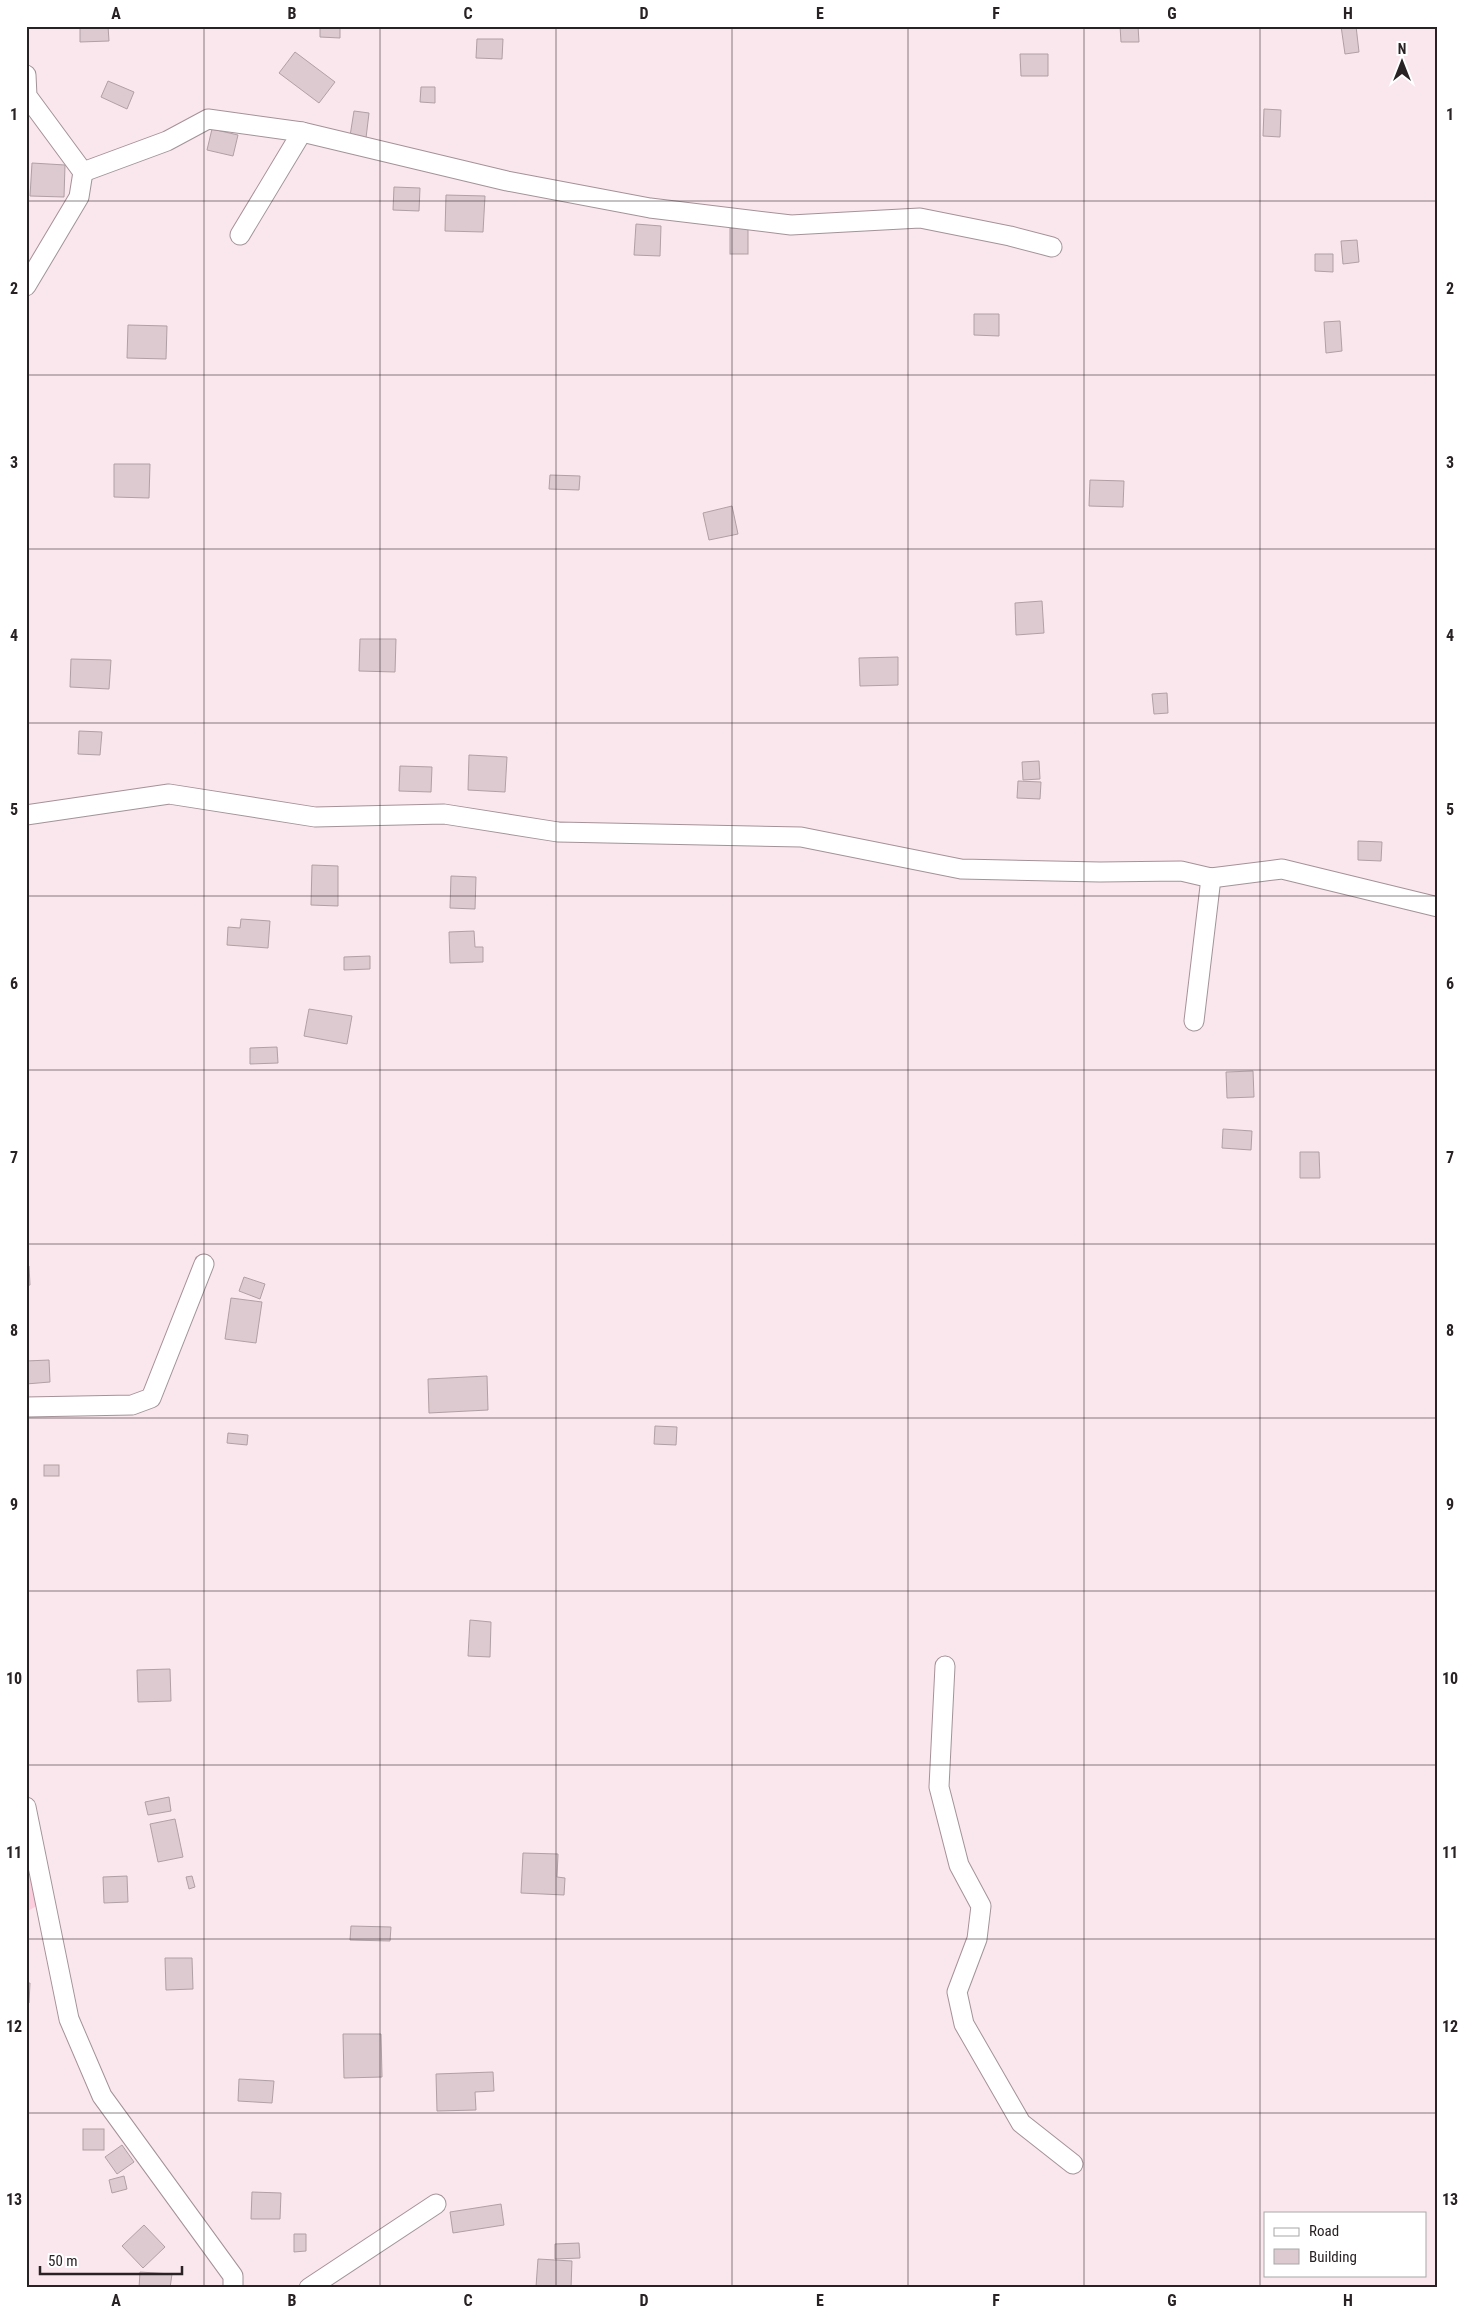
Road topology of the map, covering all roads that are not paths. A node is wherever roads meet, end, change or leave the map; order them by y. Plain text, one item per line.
1 (26, 75) edge
2 (302, 132) junction
3 (83, 172) junction
4 (240, 235) dead end
5 (1052, 248) dead end
6 (26, 286) edge
7 (26, 814) edge
8 (1211, 878) junction
9 (1438, 907) edge
10 (1194, 1021) dead end
11 (204, 1264) dead end
12 (26, 1407) edge
13 (945, 1666) dead end
14 (26, 1807) edge
15 (1073, 2164) dead end
16 (436, 2204) dead end
17 (236, 2284) edge
18 (309, 2288) edge

1 - 3 street
2 - 3 street
2 - 4 street
2 - 5 street
3 - 6 street
7 - 8 street
8 - 9 street
8 - 10 street
11 - 12 street
13 - 15 street
14 - 17 street
16 - 18 street

